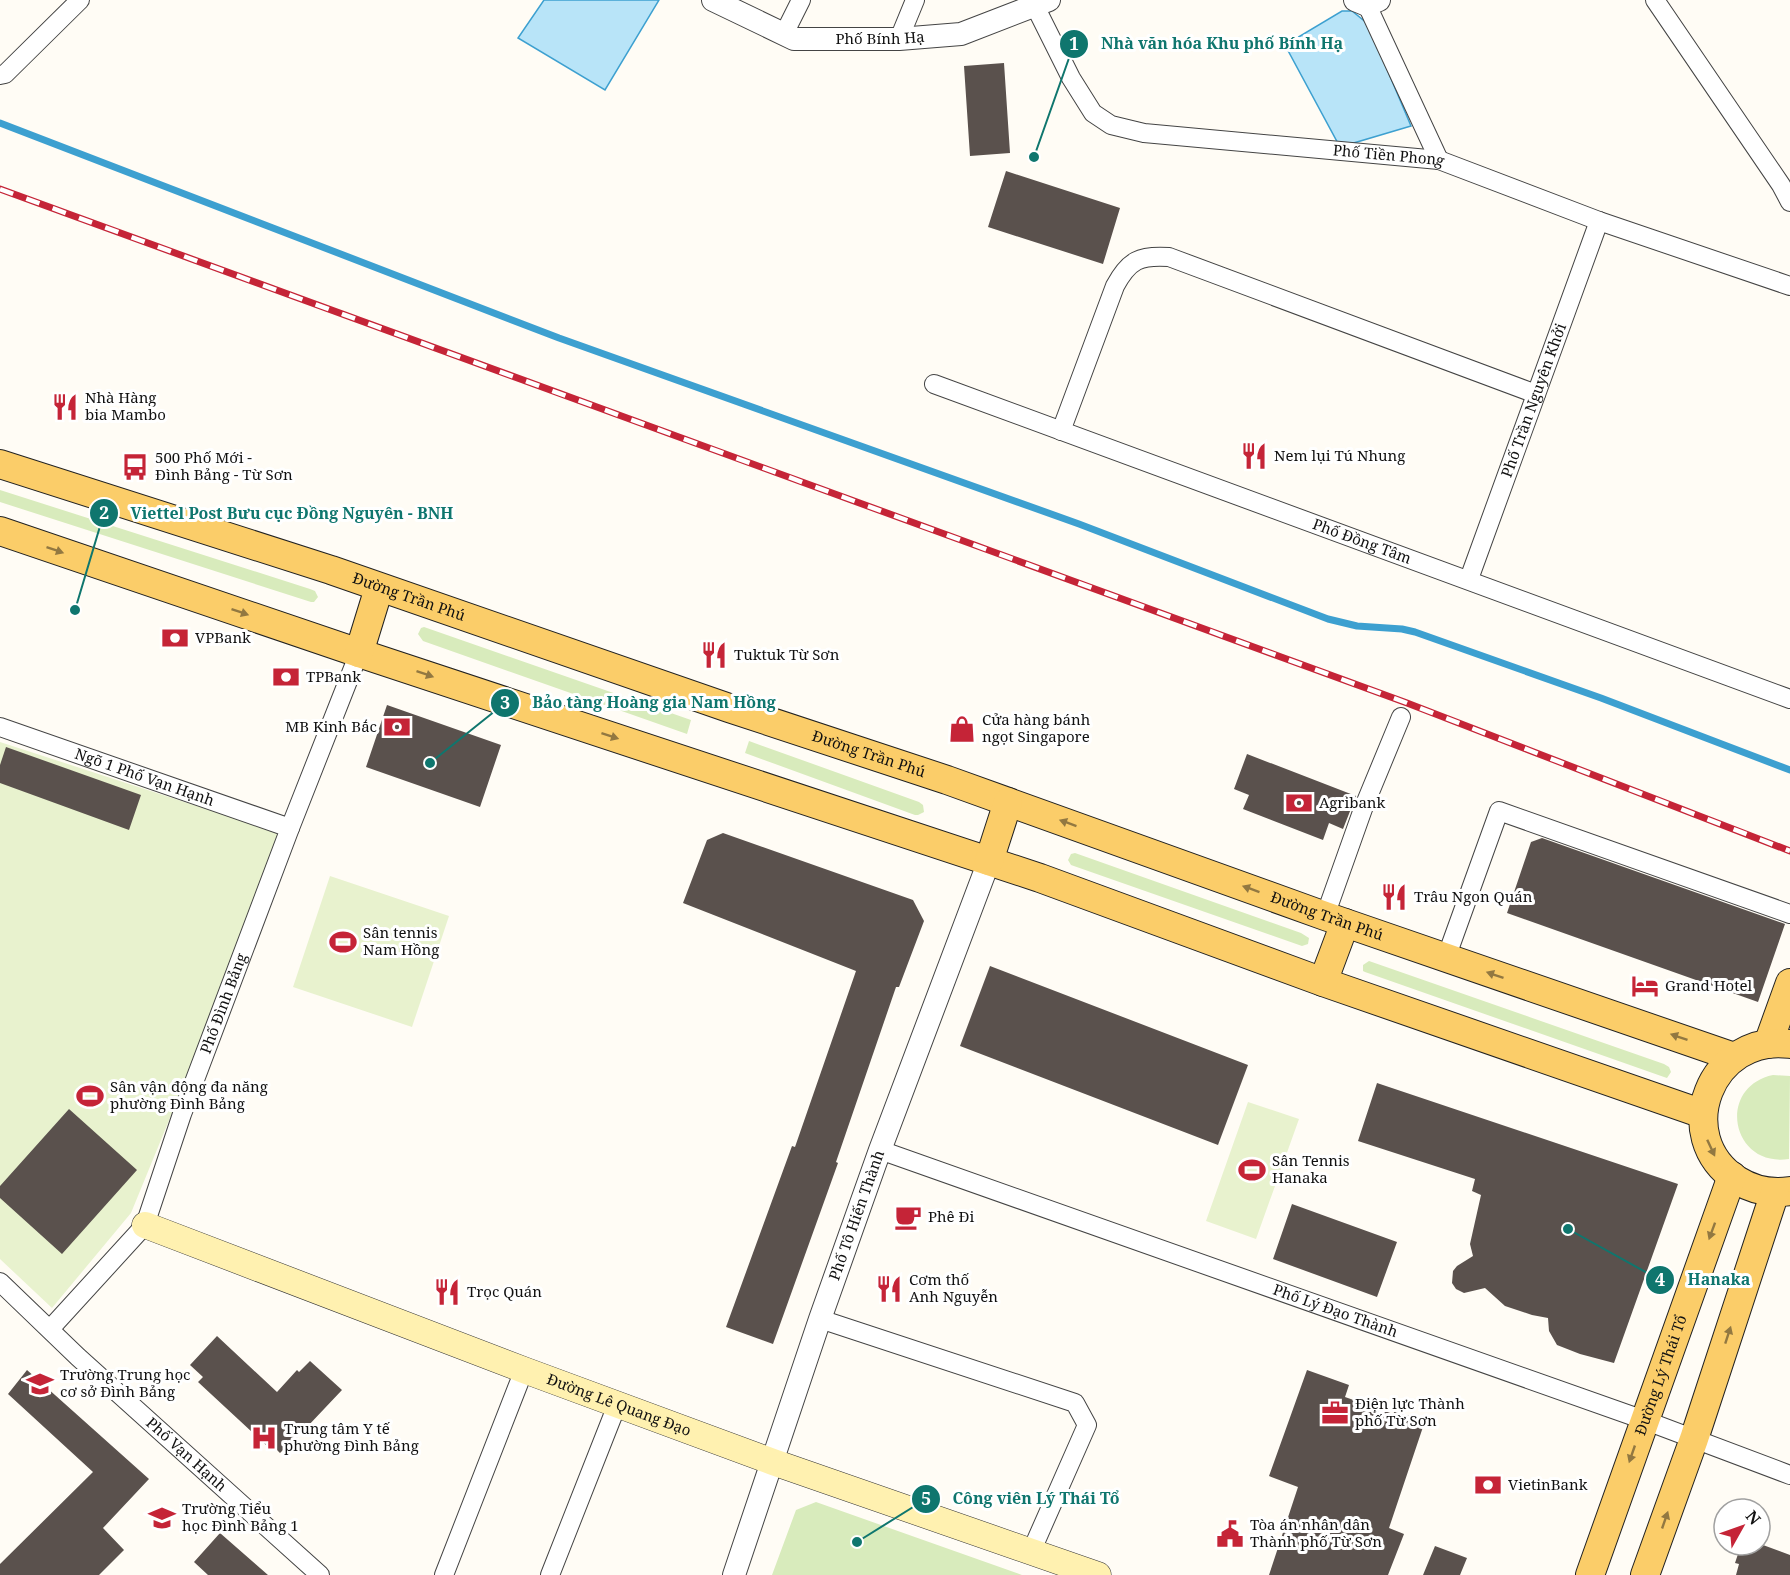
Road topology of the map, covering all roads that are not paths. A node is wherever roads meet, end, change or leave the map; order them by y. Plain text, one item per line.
1 (80, 0) edge
2 (713, 0) edge
3 (801, 0) edge
4 (915, 0) edge
5 (1655, 0) edge
6 (1367, 2) edge
7 (1042, 3) edge
8 (784, 34) junction
9 (899, 39) junction
10 (0, 75) edge
11 (1439, 160) junction
12 (1785, 182) edge
13 (1790, 202) edge
14 (1599, 221) junction
15 (1790, 286) edge
16 (934, 384) dead end
17 (1536, 394) junction
18 (1061, 431) junction
19 (0, 464) edge
20 (0, 531) edge
21 (1468, 579) junction
22 (379, 588) junction
23 (359, 653) junction
24 (1790, 699) edge
25 (1401, 717) dead end
26 (0, 728) edge
27 (1008, 802) junction
28 (290, 828) junction
29 (988, 861) junction
30 (1790, 914) edge
31 (1335, 919) junction
32 (1446, 958) junction
33 (1323, 982) junction
34 (1790, 983) edge
35 (1779, 1044) edge
36 (1734, 1057) junction
37 (1703, 1114) junction
38 (880, 1150) junction
39 (1732, 1176) junction
40 (1782, 1192) edge
41 (145, 1225) junction
42 (0, 1282) edge
43 (820, 1319) junction
44 (50, 1329) junction
45 (524, 1370) junction
46 (617, 1405) junction
47 (1644, 1420) junction
48 (1694, 1439) junction
49 (773, 1462) junction
50 (1790, 1475) edge
51 (1032, 1552) junction
52 (320, 1575) edge
53 (444, 1575) edge
54 (550, 1575) edge
55 (734, 1575) edge
56 (1098, 1575) edge
57 (1590, 1575) edge
58 (1646, 1575) edge

1 - 10 street
2 - 8 street, Phố Bính Hạ
3 - 8 street
4 - 9 street
5 - 12 street
6 - 11 street
7 - 9 street, Phố Bính Hạ
7 - 11 street, Phố Tiền Phong
8 - 9 street, Phố Bính Hạ
11 - 14 street, Phố Tiền Phong
12 - 13 street
14 - 15 street, Phố Tiền Phong
14 - 17 street, Phố Trần Nguyên Khởi
16 - 18 street, Phố Đồng Tâm
17 - 18 street
17 - 21 street, Phố Trần Nguyên Khởi
18 - 21 street, Phố Đồng Tâm
19 - 22 main road, Đường Trần Phú
20 -> 23 main road
21 - 24 street, Phố Đồng Tâm
22 - 23 main road
22 - 27 main road, Đường Trần Phú
23 - 28 street, Phố Đình Bảng
23 -> 29 main road
25 - 31 street
26 - 28 street, Ngõ 1 Phố Vạn Hạnh
27 - 29 main road
31 -> 27 main road, Đường Trần Phú
28 - 41 street, Phố Đình Bảng
29 - 33 main road
29 - 38 street, Phố Tô Hiến Thành
30 - 32 street
31 - 32 main road, Đường Trần Phú
31 - 33 main road
36 -> 32 main road, Đường Trần Phú
33 - 37 main road
34 - 35 main road
35 - 36 main road
36 - 37 main road
37 -> 39 main road
38 - 43 street, Phố Tô Hiến Thành
38 - 47 street, Phố Lý Đạo Thành
39 - 40 main road
39 -> 47 main road, Đường Lý Thái Tổ
48 -> 40 main road
41 - 44 street, Phố Đình Bảng
41 - 45 main road, Đường Lê Quang Đạo
42 - 44 street, Phố Vạn Hạnh
43 - 49 street, Phố Tô Hiến Thành
43 - 51 street
44 - 52 street, Phố Vạn Hạnh
45 - 46 main road, Đường Lê Quang Đạo
45 - 53 street
46 - 49 main road, Đường Lê Quang Đạo
46 - 54 street
47 - 48 street, Phố Lý Đạo Thành
47 -> 57 main road, Đường Lý Thái Tổ
48 - 50 street, Phố Lý Đạo Thành
58 -> 48 main road
49 - 51 main road, Đường Lê Quang Đạo
49 - 55 street, Phố Tô Hiến Thành
51 - 56 main road, Đường Lê Quang Đạo

